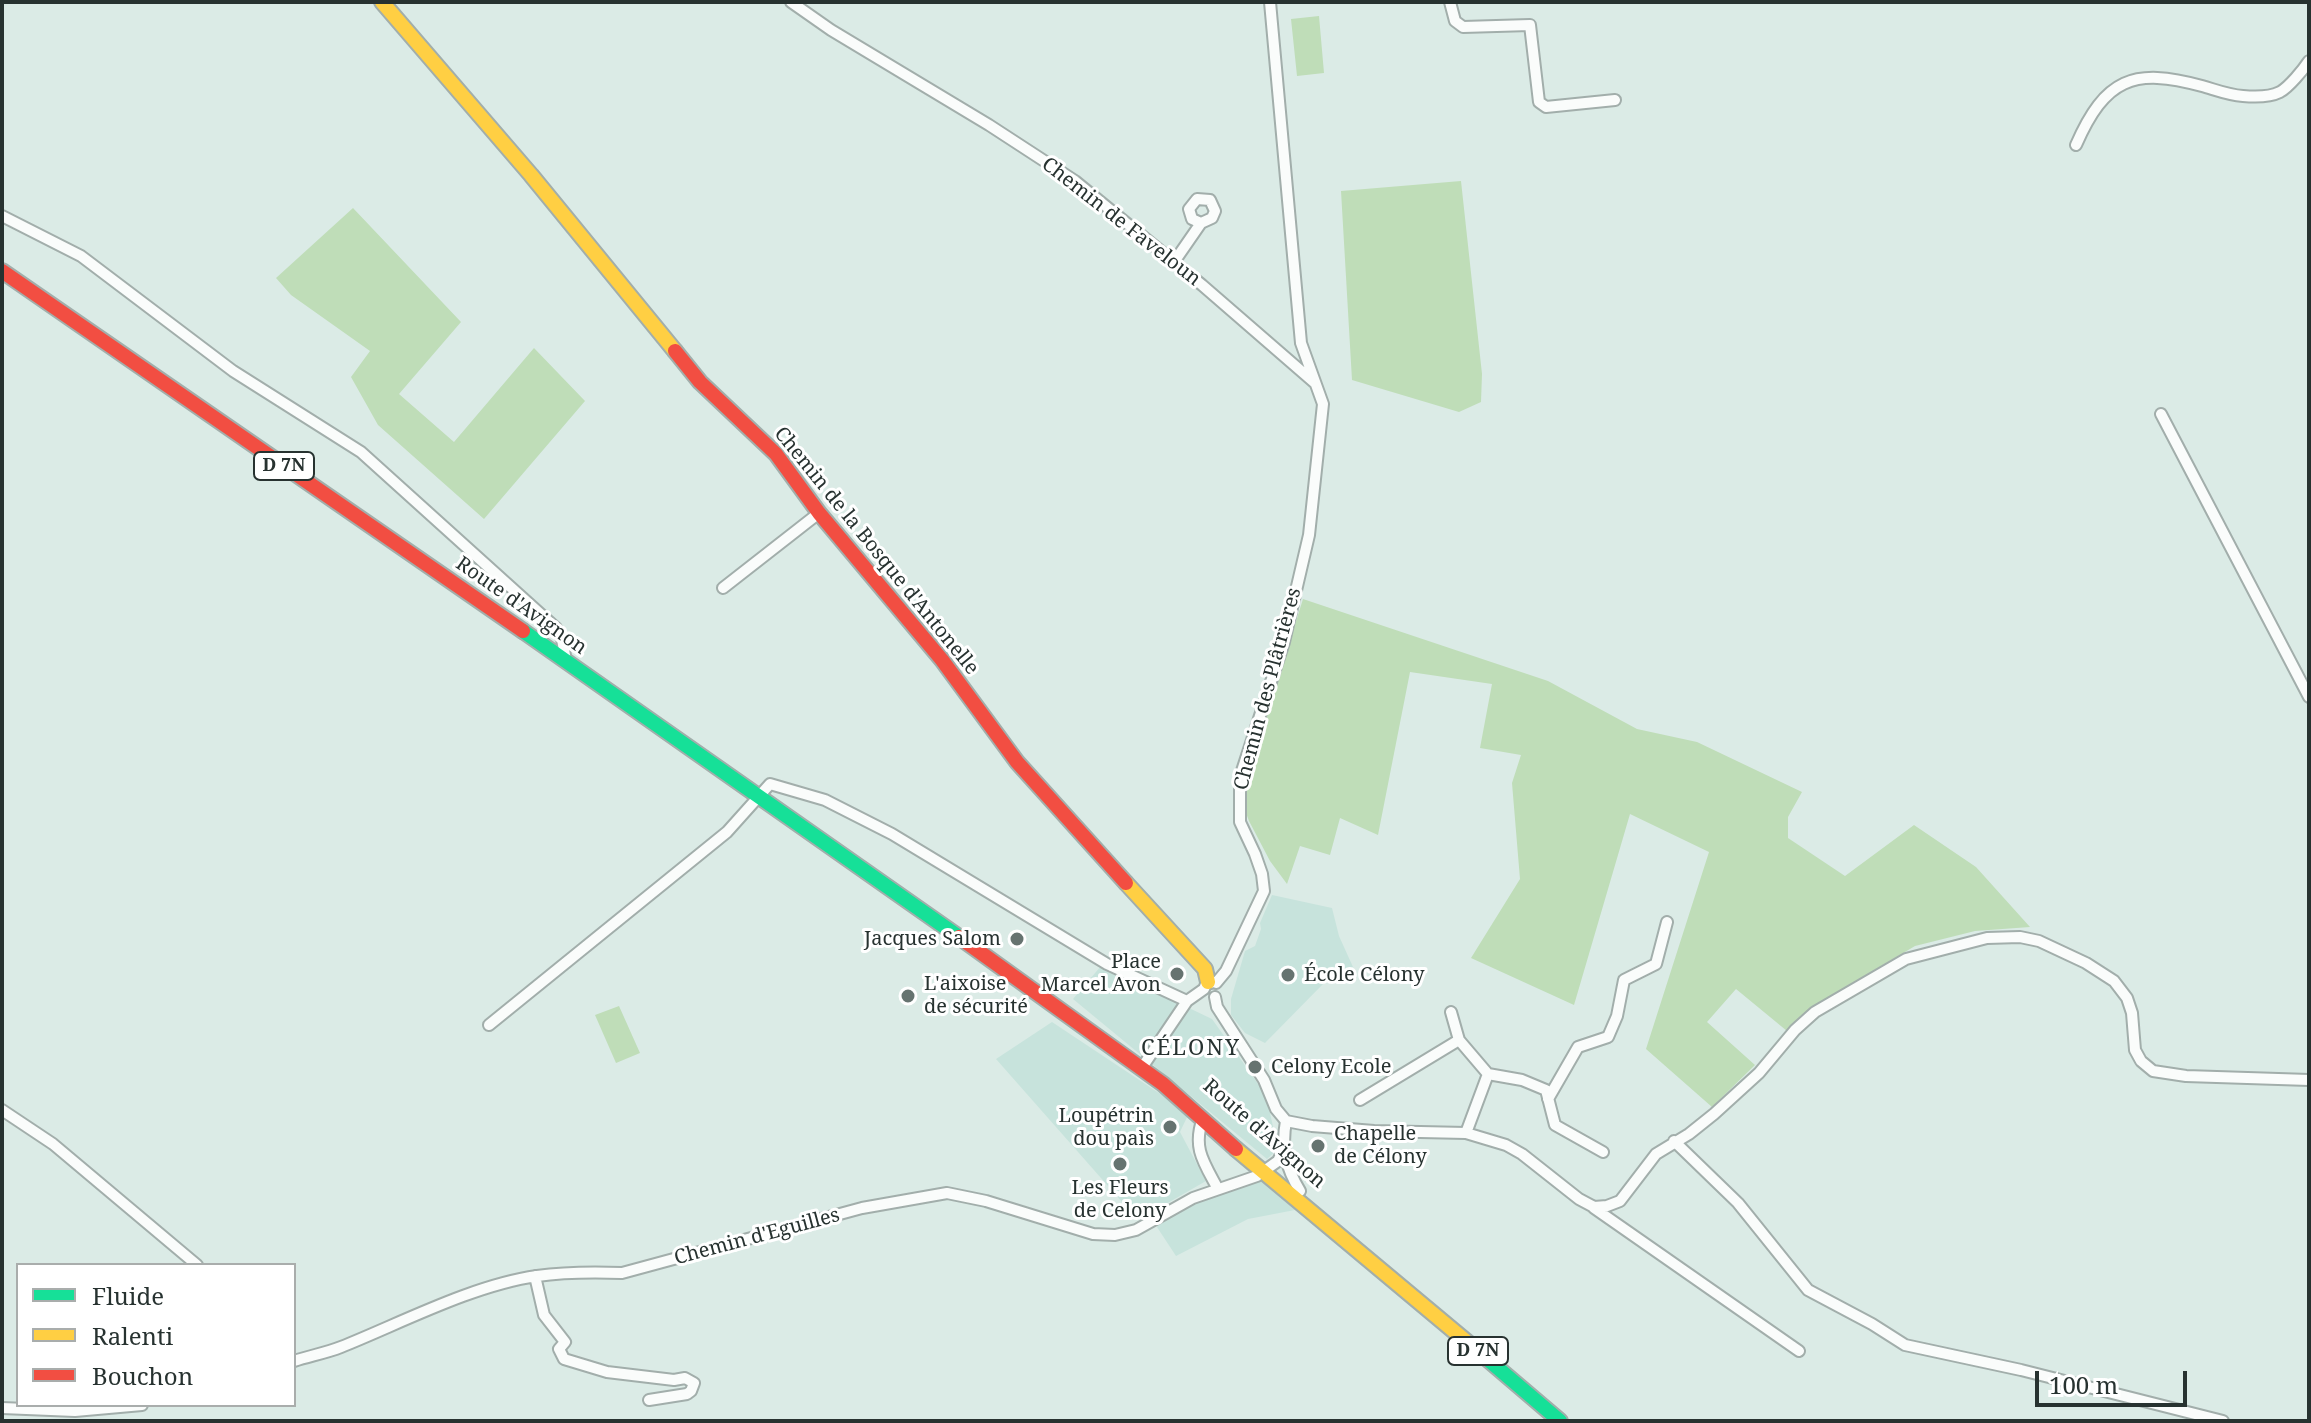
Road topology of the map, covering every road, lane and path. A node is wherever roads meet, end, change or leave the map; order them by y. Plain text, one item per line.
1 (382, 2) edge
2 (791, 2) edge
3 (1270, 2) edge
4 (1450, 2) edge
5 (2309, 61) edge
6 (1615, 100) dead end
7 (2076, 145) dead end
8 (2, 216) edge
9 (1201, 223) dead end
10 (1174, 262) junction
11 (2, 271) edge
12 (1315, 383) junction
13 (2161, 414) dead end
14 (819, 513) junction
15 (723, 588) dead end
16 (566, 661) junction
17 (2309, 697) edge
18 (760, 798) junction
19 (1667, 922) dead end
20 (1209, 984) junction
21 (1187, 1001) junction
22 (1451, 1012) dead end
23 (489, 1025) dead end
24 (1459, 1040) junction
25 (1143, 1066) junction
26 (1488, 1074) junction
27 (2309, 1080) edge
28 (1548, 1099) junction
29 (1360, 1100) dead end
30 (2, 1110) edge
31 (1203, 1118) junction
32 (1286, 1121) junction
33 (1466, 1133) junction
34 (1674, 1141) junction
35 (1283, 1151) junction
36 (1603, 1152) dead end
37 (1267, 1169) junction
38 (1218, 1189) junction
39 (1300, 1191) junction
40 (1594, 1207) junction
41 (195, 1263) edge
42 (535, 1276) junction
43 (1397, 1281) junction
44 (1799, 1351) dead end
45 (296, 1358) edge
46 (649, 1400) dead end
47 (120, 1407) edge
48 (2, 1408) edge
49 (1560, 1421) edge
50 (2223, 1421) edge

1 - 14 main road, Chemin de la Bosque d'Antonelle
2 - 10 street, Chemin de Faveloun
3 - 12 street, Chemin des Plâtrières
4 - 6 street
5 - 7 street
8 - 16 street
9 - 10 street
10 - 12 street, Chemin de Faveloun
11 - 16 main road, Route d'Avignon / D 7N
12 - 20 street, Chemin des Plâtrières
13 - 17 street
14 - 15 street
14 - 20 main road, Chemin de la Bosque d'Antonelle
16 - 18 main road, Route d'Avignon / D 7N
18 - 21 street
18 - 23 street
18 - 25 main road, Route d'Avignon / D 7N
19 - 28 street
20 - 21 street
20 - 32 street
21 - 25 street
22 - 24 street
24 - 26 street
24 - 29 street
25 - 31 main road, Route d'Avignon / D 7N
25 - 37 main road, Route d'Avignon / D 7N
26 - 28 street
26 - 33 street
27 - 34 street
28 - 36 street
30 - 41 street
31 - 37 main road, Route d'Avignon / D 7N
31 - 38 street
32 - 33 street
32 - 35 street
33 - 40 street
34 - 40 street
34 - 50 street
35 - 37 street
35 - 39 street
37 - 38 street, Chemin d'Eguilles
37 - 39 main road, Route d'Avignon / D 7N
37 - 43 main road, Route d'Avignon / D 7N
38 - 42 street, Chemin d'Eguilles
39 - 43 main road, Route d'Avignon / D 7N
40 - 44 street
42 - 45 street, Chemin d'Eguilles
42 - 46 street
43 - 49 main road, Route d'Avignon / D 7N
47 - 48 street

